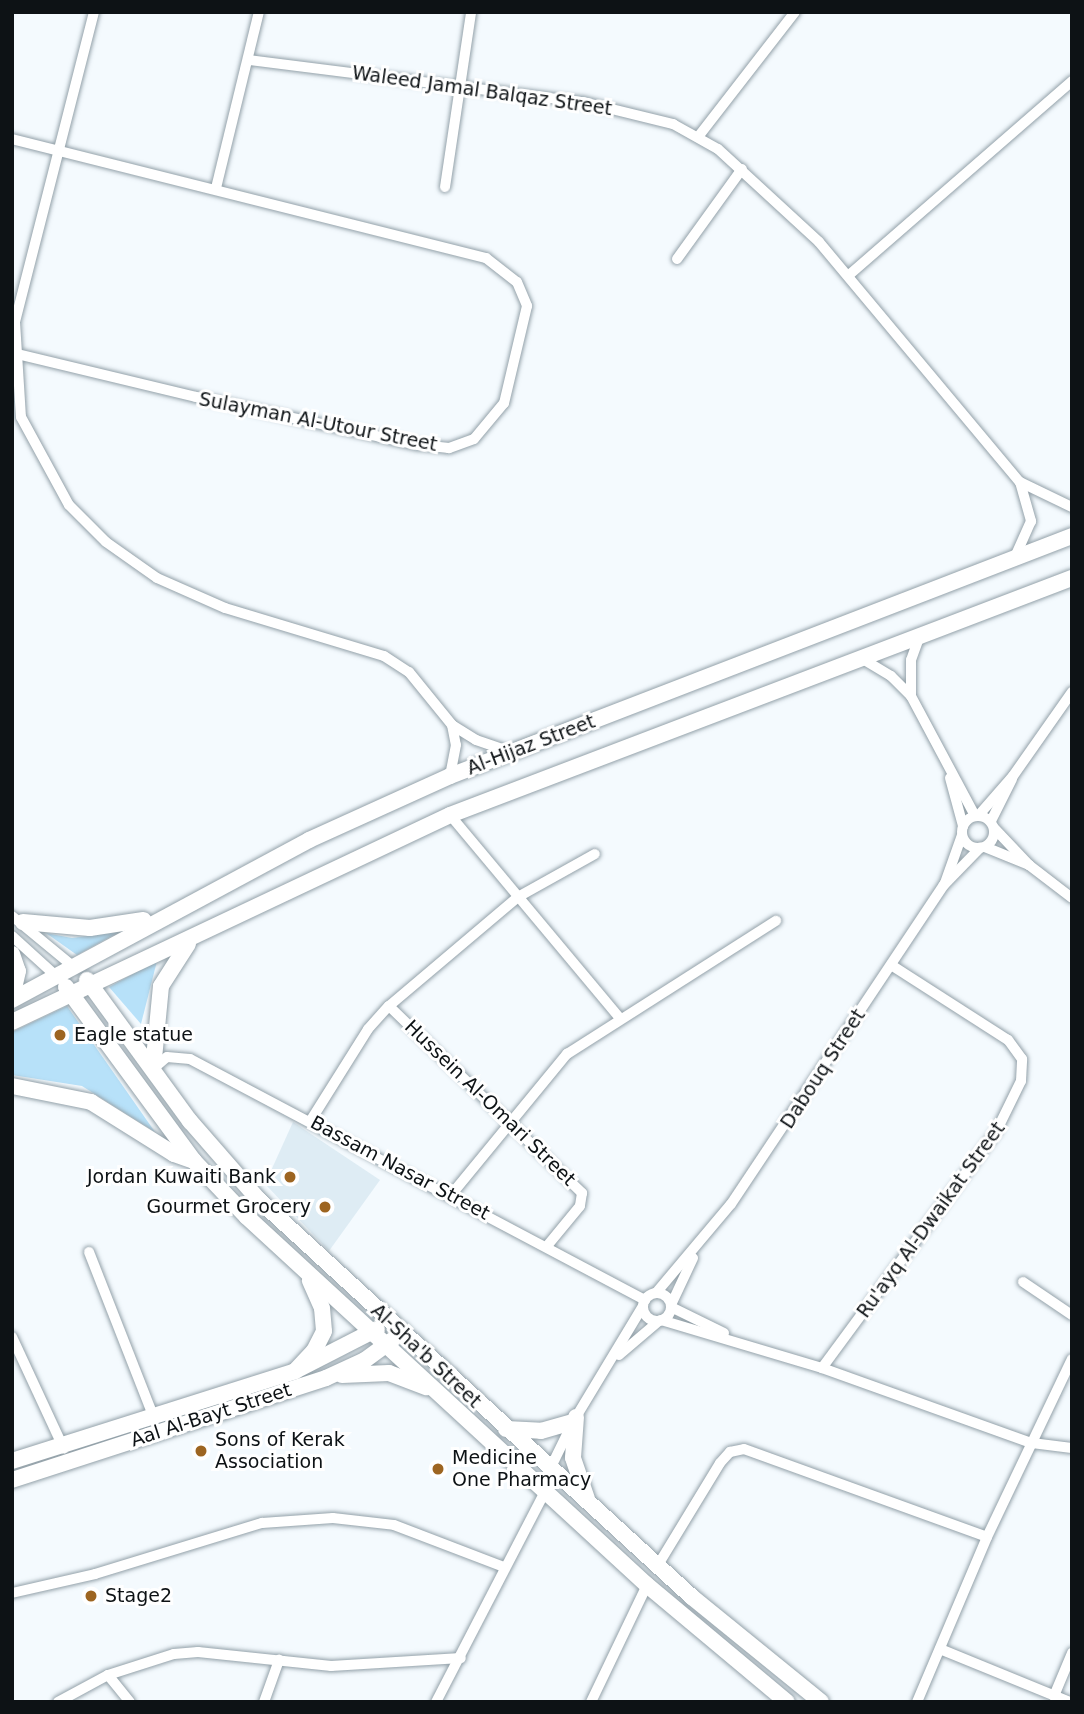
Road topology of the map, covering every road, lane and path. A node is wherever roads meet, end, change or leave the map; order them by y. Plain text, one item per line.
1 (94, 12) edge
2 (259, 12) edge
3 (471, 12) edge
4 (795, 12) edge
5 (249, 60) junction
6 (1072, 81) edge
7 (461, 86) junction
8 (698, 137) junction
9 (12, 139) edge
10 (56, 147) junction
11 (742, 169) junction
12 (445, 187) dead end
13 (216, 188) junction
14 (677, 259) dead end
15 (849, 275) junction
16 (16, 298) edge
17 (13, 353) edge
18 (21, 417) junction
19 (12, 426) edge
20 (1020, 482) junction
21 (1072, 507) edge
22 (1072, 536) edge
23 (1014, 558) junction
24 (1072, 578) edge
25 (920, 635) junction
26 (861, 658) junction
27 (1072, 692) edge
28 (911, 696) junction
29 (452, 725) junction
30 (512, 752) junction
31 (450, 775) junction
32 (949, 775) junction
33 (1013, 776) junction
34 (450, 815) junction
35 (976, 816) junction
36 (992, 825) junction
37 (963, 831) junction
38 (983, 848) junction
39 (595, 854) dead end
40 (1029, 865) junction
41 (944, 885) junction
42 (518, 897) junction
43 (1072, 898) edge
44 (175, 910) junction
45 (18, 919) edge
46 (776, 922) dead end
47 (12, 936) edge
48 (195, 937) junction
49 (12, 954) edge
50 (891, 965) junction
51 (75, 968) junction
52 (57, 978) junction
53 (92, 985) junction
54 (71, 994) junction
55 (12, 998) edge
56 (390, 1006) junction
57 (620, 1017) junction
58 (12, 1022) edge
59 (153, 1069) junction
60 (12, 1086) edge
61 (311, 1120) junction
62 (508, 1124) junction
63 (194, 1161) junction
64 (451, 1195) junction
65 (547, 1246) junction
66 (697, 1250) junction
67 (89, 1252) dead end
68 (307, 1275) junction
69 (1023, 1282) dead end
70 (656, 1293) junction
71 (644, 1303) junction
72 (671, 1306) junction
73 (1072, 1315) edge
74 (388, 1321) junction
75 (660, 1321) junction
76 (372, 1333) junction
77 (401, 1333) junction
78 (12, 1337) edge
79 (736, 1339) junction
80 (385, 1346) junction
81 (1072, 1359) edge
82 (612, 1361) junction
83 (822, 1368) junction
84 (295, 1371) junction
85 (326, 1377) junction
86 (446, 1397) junction
87 (153, 1415) junction
88 (575, 1419) junction
89 (506, 1429) junction
90 (61, 1443) junction
91 (1032, 1443) junction
92 (1072, 1448) edge
93 (12, 1461) edge
94 (69, 1462) junction
95 (551, 1469) junction
96 (12, 1480) edge
97 (545, 1492) junction
98 (589, 1504) junction
99 (987, 1537) junction
100 (658, 1565) junction
101 (505, 1567) junction
102 (647, 1585) junction
103 (12, 1593) edge
104 (940, 1649) junction
105 (1072, 1653) edge
106 (461, 1658) junction
107 (279, 1660) junction
108 (108, 1675) junction
109 (1054, 1696) junction
110 (58, 1702) edge
111 (130, 1702) edge
112 (264, 1702) edge
113 (436, 1702) edge
114 (591, 1702) edge
115 (787, 1702) edge
116 (821, 1702) edge
117 (917, 1702) edge
118 (1070, 1702) edge

1 - 10 street
2 - 5 street
3 - 7 street
4 - 8 street
5 - 7 street, Waleed Jamal Balqaz Street
5 - 13 street
6 - 15 street
7 - 8 street, Waleed Jamal Balqaz Street
7 - 12 street
8 - 11 street, Waleed Jamal Balqaz Street
9 - 10 street, Sulayman Al-Utour Street
10 - 13 street, Sulayman Al-Utour Street
10 - 16 street
11 - 14 street
11 - 15 street, Waleed Jamal Balqaz Street
13 - 17 street, Sulayman Al-Utour Street
15 - 20 street, Waleed Jamal Balqaz Street
16 - 17 street
17 - 18 street
18 - 19 street
18 - 29 street
20 - 21 street, Waleed Jamal Balqaz Street
20 - 23 street, Waleed Jamal Balqaz Street
22 - 23 main road, Al-Hijaz Street
23 - 30 main road, Al-Hijaz Street
24 - 25 main road, Al-Hijaz Street
25 - 26 main road, Al-Hijaz Street
25 - 28 street
26 - 28 street
26 - 34 main road, Al-Hijaz Street
27 - 33 street
28 - 32 street
29 - 30 street
29 - 31 street
30 - 31 main road, Al-Hijaz Street
31 - 44 main road, Al-Hijaz Street
32 - 35 street
32 - 37 street
33 - 35 street
33 - 36 street
34 - 42 street
34 - 48 main road, Al-Hijaz Street
35 - 36 street
35 - 37 street
36 - 38 street
36 - 40 street
37 - 38 street
37 - 41 street, Dabouq Street
38 - 40 street
38 - 41 street, Dabouq Street
39 - 42 street
40 - 43 street
41 - 50 street, Dabouq Street
42 - 56 street
42 - 57 street
44 - 45 main road
44 - 51 main road, Al-Hijaz Street
45 - 51 street
46 - 57 street
47 - 52 street
48 - 53 main road, Al-Hijaz Street
48 - 59 main road
49 - 55 main road
50 - 66 street, Dabouq Street
50 - 83 street, Ru'ayq Al-Dwaikat Street
51 - 52 main road, Al-Hijaz Street
51 - 53 main road, Al-Sha'b Street
52 - 54 main road, Al-Sha'b Street
52 - 55 main road, Al-Hijaz Street
53 - 54 main road, Al-Hijaz Street
53 - 59 main road, Al-Sha'b Street
54 - 58 main road, Al-Hijaz Street
54 - 63 main road, Al-Sha'b Street
56 - 61 street, Hussein Al-Omari Street
56 - 62 street, Hussein Al-Omari Street
57 - 62 street
59 - 61 street, Bassam Nasar Street
59 - 74 main road, Al-Sha'b Street
60 - 63 main road
61 - 64 street, Bassam Nasar Street
62 - 64 street
62 - 65 street, Hussein Al-Omari Street
63 - 68 main road, Al-Sha'b Street
64 - 65 street, Bassam Nasar Street
65 - 71 street, Bassam Nasar Street
66 - 70 street, Dabouq Street
66 - 72 street, Dabouq Street
67 - 87 street
68 - 76 main road, Al-Sha'b Street
68 - 84 main road
69 - 73 street
70 - 71 street
70 - 72 street
71 - 75 street
71 - 82 street
72 - 75 street
72 - 79 street
74 - 76 main road, Aal Al-Bayt Street
74 - 77 main road, Al-Sha'b Street
75 - 79 street
75 - 82 street
76 - 80 main road, Al-Sha'b Street
76 - 84 main road, Aal Al-Bayt Street
77 - 80 main road, Aal Al-Bayt Street
77 - 89 main road, Al-Sha'b Street
78 - 90 street
79 - 83 street
80 - 85 main road, Aal Al-Bayt Street
80 - 86 main road, Al-Sha'b Street
81 - 91 street
82 - 88 street
83 - 91 street
84 - 87 main road, Aal Al-Bayt Street
85 - 86 main road
85 - 94 main road, Aal Al-Bayt Street
86 - 97 main road, Al-Sha'b Street
87 - 90 main road, Aal Al-Bayt Street
88 - 89 main road
88 - 95 street
88 - 98 main road
89 - 95 main road, Al-Sha'b Street
90 - 93 main road, Aal Al-Bayt Street
90 - 94 street
91 - 92 street
91 - 99 street
94 - 96 main road, Aal Al-Bayt Street
95 - 98 main road, Al-Sha'b Street
97 - 101 street
97 - 102 main road, Al-Sha'b Street
98 - 100 main road, Al-Sha'b Street
99 - 100 street
99 - 104 street
100 - 116 main road, Al-Sha'b Street
101 - 103 street
101 - 106 street
102 - 114 street
102 - 115 main road, Al-Sha'b Street
104 - 109 street
104 - 117 street
105 - 109 street
106 - 107 street
106 - 113 street
107 - 108 street
107 - 112 street
108 - 110 street
108 - 111 street
109 - 118 street

